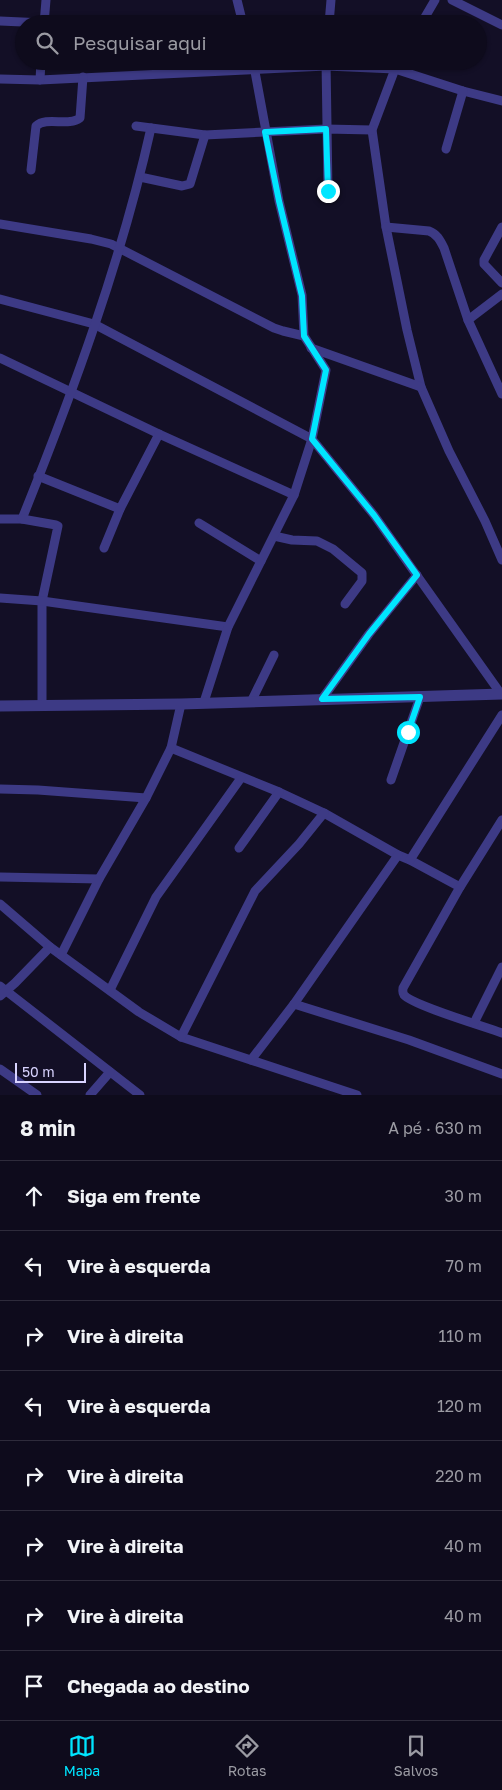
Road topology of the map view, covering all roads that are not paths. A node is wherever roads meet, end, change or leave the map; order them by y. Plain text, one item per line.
1 (46, 0) edge
2 (237, 0) edge
3 (332, 0) edge
4 (435, 0) edge
5 (452, 0) edge
6 (45, 15) edge
7 (241, 15) edge
8 (330, 15) edge
9 (426, 15) edge
10 (482, 15) edge
11 (487, 18) edge
12 (0, 21) edge
13 (15, 22) edge
14 (502, 25) edge
15 (41, 70) edge
16 (182, 70) edge
17 (254, 70) edge
18 (326, 70) edge
19 (395, 70) edge
20 (410, 70) edge
21 (83, 77) junction
22 (0, 79) edge
23 (40, 80) junction
24 (463, 91) junction
25 (502, 102) edge
26 (136, 126) dead end
27 (151, 128) junction
28 (326, 129) junction
29 (372, 130) junction
30 (265, 132) junction
31 (205, 135) junction
32 (446, 150) dead end
33 (31, 170) dead end
34 (140, 177) junction
35 (328, 191) dead end
36 (0, 224) edge
37 (386, 227) junction
38 (502, 227) edge
39 (120, 248) junction
40 (502, 283) edge
41 (502, 294) edge
42 (0, 299) edge
43 (468, 320) junction
44 (94, 324) junction
45 (304, 336) junction
46 (311, 348) junction
47 (0, 358) edge
48 (420, 387) junction
49 (71, 392) junction
50 (502, 394) edge
51 (159, 434) junction
52 (312, 439) junction
53 (38, 476) junction
54 (294, 494) junction
55 (120, 509) junction
56 (0, 519) edge
57 (22, 519) junction
58 (199, 523) dead end
59 (274, 536) junction
60 (104, 548) dead end
61 (502, 560) edge
62 (261, 562) junction
63 (417, 575) junction
64 (0, 598) edge
65 (42, 601) junction
66 (346, 604) dead end
67 (228, 627) junction
68 (274, 655) dead end
69 (501, 694) edge
70 (420, 697) junction
71 (322, 699) junction
72 (204, 702) junction
73 (251, 702) junction
74 (42, 704) junction
75 (181, 704) junction
76 (0, 706) edge
77 (502, 715) edge
78 (170, 748) junction
79 (241, 778) junction
80 (391, 780) dead end
81 (0, 790) edge
82 (279, 792) junction
83 (146, 798) junction
84 (324, 813) junction
85 (502, 820) edge
86 (239, 848) dead end
87 (398, 855) junction
88 (410, 860) junction
89 (0, 877) edge
90 (99, 879) junction
91 (460, 887) junction
92 (0, 904) edge
93 (50, 946) junction
94 (61, 955) junction
95 (502, 967) edge
96 (110, 990) junction
97 (2, 991) edge
98 (294, 1004) junction
99 (474, 1023) junction
100 (502, 1033) edge
101 (181, 1036) junction
102 (251, 1060) junction
103 (0, 1069) edge
104 (110, 1072) junction
105 (502, 1074) edge
106 (37, 1095) edge
107 (90, 1095) edge
108 (140, 1095) edge
109 (357, 1095) edge

1 - 6 street
2 - 7 street
3 - 8 street
4 - 9 street
5 - 10 street
11 - 14 street
12 - 13 street
15 - 23 street
16 - 21 street
17 - 30 street
18 - 28 street
19 - 29 street
20 - 24 street
21 - 23 street
21 - 33 street
22 - 23 street
24 - 25 street
24 - 32 street
26 - 27 street
27 - 31 street
27 - 34 street
28 - 29 street
28 - 30 street
28 - 35 street
29 - 37 street
30 - 31 street
30 - 45 street
31 - 34 street
34 - 39 street
36 - 39 street
37 - 43 street
37 - 48 street
38 - 40 street
39 - 44 street
39 - 45 street
41 - 43 street
42 - 44 street
43 - 50 street
44 - 49 street
44 - 52 street
45 - 46 street
46 - 48 street
46 - 52 street
47 - 49 street
48 - 61 street
49 - 51 street
49 - 53 street
51 - 54 street
51 - 55 street
52 - 54 street
52 - 63 street
53 - 55 street
53 - 57 street
54 - 59 street
55 - 60 street
56 - 57 street
57 - 65 street
58 - 62 street
59 - 62 street
59 - 66 street
62 - 67 street
63 - 69 street
63 - 71 street
64 - 65 street
65 - 67 street
65 - 74 street
67 - 72 street
68 - 73 street
69 - 70 street
70 - 71 street
70 - 80 street
71 - 73 street
72 - 73 street
72 - 75 street
74 - 75 street
74 - 76 street
75 - 78 street
77 - 88 street
78 - 79 street
78 - 83 street
79 - 82 street
79 - 96 street
81 - 83 street
82 - 84 street
82 - 86 street
83 - 90 street
84 - 87 street
84 - 101 street
85 - 91 street
87 - 88 street
87 - 98 street
88 - 91 street
89 - 90 street
90 - 94 street
91 - 99 street
92 - 93 street
93 - 94 street
93 - 97 street
94 - 96 street
95 - 99 street
96 - 101 street
97 - 104 street
98 - 102 street
98 - 105 street
99 - 100 street
101 - 102 street
102 - 109 street
103 - 106 street
104 - 107 street
104 - 108 street

